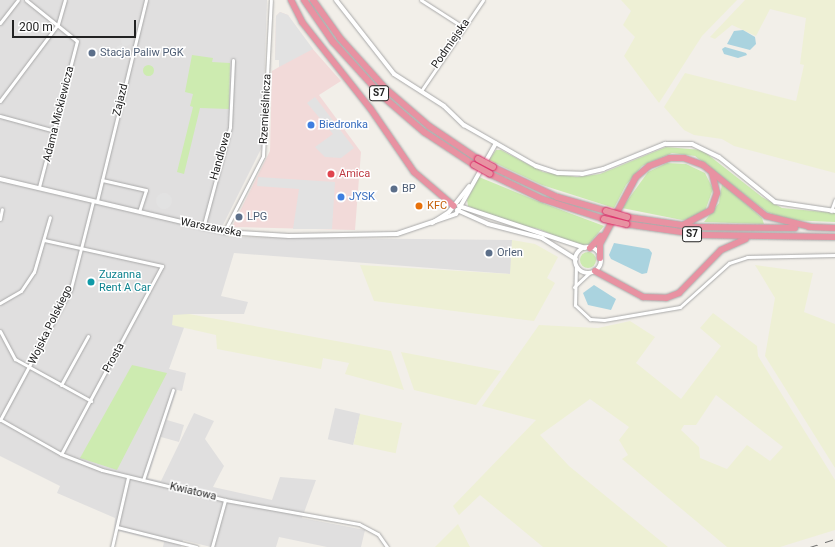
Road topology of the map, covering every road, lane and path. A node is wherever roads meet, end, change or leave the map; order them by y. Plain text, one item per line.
1 (18, 0) edge
2 (26, 0) edge
3 (65, 0) edge
4 (146, 0) edge
5 (267, 0) edge
6 (271, 0) edge
7 (290, 0) edge
8 (304, 0) edge
9 (313, 0) edge
10 (336, 0) edge
11 (421, 0) edge
12 (483, 0) edge
13 (0, 23) edge
14 (58, 24) junction
15 (463, 27) junction
16 (233, 60) dead end
17 (421, 91) junction
18 (0, 100) edge
19 (0, 116) edge
20 (55, 131) junction
21 (496, 143) junction
22 (711, 172) junction
23 (476, 175) junction
24 (0, 179) edge
25 (102, 180) junction
26 (39, 187) junction
27 (95, 200) junction
28 (835, 200) edge
29 (461, 206) junction
30 (2, 209) dead end
31 (456, 209) junction
32 (139, 211) junction
33 (833, 211) edge
34 (50, 217) dead end
35 (0, 219) edge
36 (682, 226) junction
37 (811, 227) junction
38 (204, 228) junction
39 (835, 228) edge
40 (606, 231) junction
41 (224, 232) junction
42 (759, 237) junction
43 (835, 237) edge
44 (44, 240) junction
45 (82, 248) junction
46 (587, 248) junction
47 (835, 254) edge
48 (600, 258) junction
49 (576, 259) junction
50 (576, 265) junction
51 (592, 272) junction
52 (573, 289) junction
53 (0, 304) edge
54 (0, 331) edge
55 (88, 336) dead end
56 (30, 368) junction
57 (61, 385) junction
58 (173, 390) dead end
59 (91, 401) junction
60 (0, 420) edge
61 (61, 454) junction
62 (128, 477) junction
63 (143, 480) junction
64 (225, 500) junction
65 (117, 527) junction
66 (112, 547) edge
67 (197, 547) edge
68 (212, 547) edge
69 (387, 547) edge

1 - 13 street
2 - 14 street
3 - 14 street
4 - 25 street, Zajazd
5 - 6 street
6 - 41 street, Rzemieślnicza
7 - 31 highway
8 - 42 highway, S7, bridge
9 - 36 highway, S7, bridge
10 - 17 street
11 - 15 street
12 - 15 street, Podmiejska
14 - 18 street
14 - 20 street, Adama Mickiewicza
15 - 17 street, Podmiejska
16 - 38 street, Handlowa
17 - 21 street
19 - 20 street
20 - 26 street, Adama Mickiewicza
21 - 23 street
21 - 33 street
22 - 36 highway
22 - 37 highway
22 - 40 highway
23 - 29 street
23 - 31 street, Warszawska
24 - 26 street, Warszawska
25 - 27 street, Zajazd
25 - 32 street
26 - 27 street, Warszawska
27 - 32 street, Warszawska
27 - 45 street, Wojska Polskiego
28 - 33 street
29 - 31 street
29 - 46 street
30 - 35 street
31 - 41 street, Warszawska
31 - 49 street
32 - 38 street, Warszawska
34 - 44 street
36 - 37 highway, S7
37 - 39 highway, S7
38 - 41 street, Warszawska
40 - 46 highway
40 - 48 highway
42 - 43 highway, S7
42 - 51 highway
44 - 45 street
44 - 53 street
45 - 56 street, Wojska Polskiego
45 - 59 street, Prosta
46 - 48 street
46 - 49 street
47 - 52 street
48 - 51 street
49 - 50 street
50 - 51 street
50 - 52 street
51 - 52 street
54 - 56 street
55 - 57 street
56 - 57 street
56 - 60 street, Wojska Polskiego
57 - 59 street
58 - 63 street
59 - 61 street, Prosta
60 - 61 street, Kwiatowa
61 - 62 street, Kwiatowa
62 - 63 street, Kwiatowa
62 - 65 street
63 - 64 street, Kwiatowa
64 - 68 street
64 - 69 street, Kwiatowa
65 - 66 street
65 - 67 street

